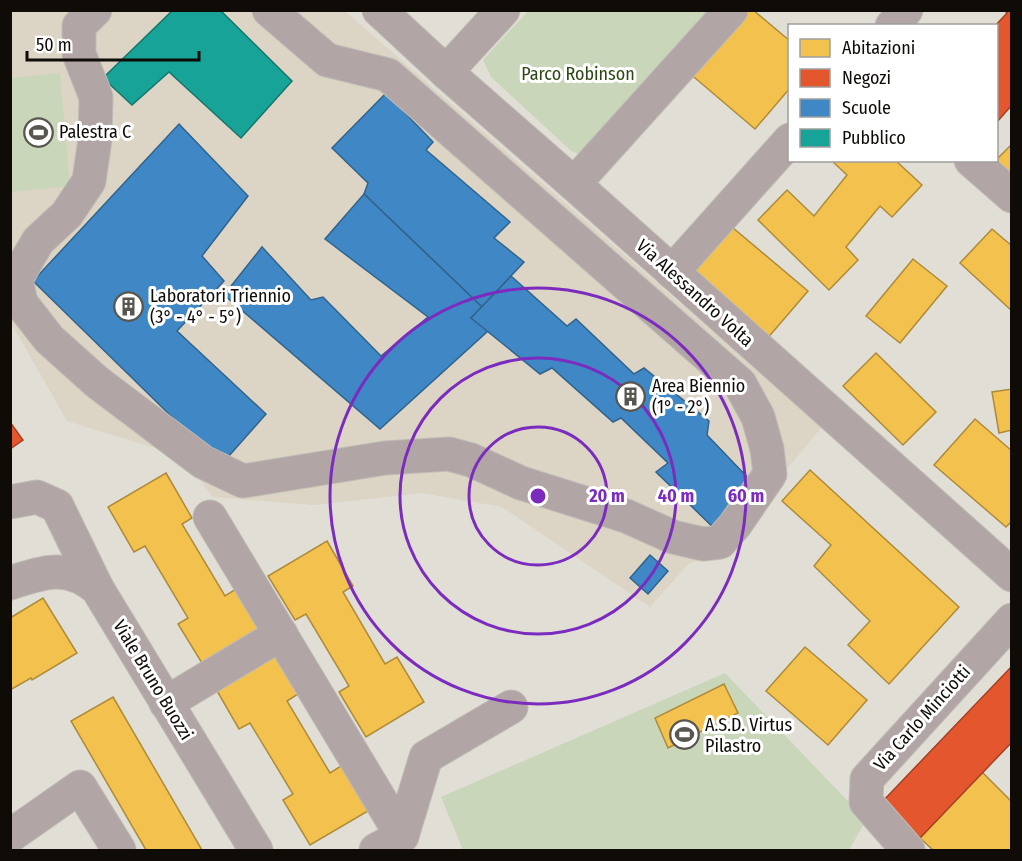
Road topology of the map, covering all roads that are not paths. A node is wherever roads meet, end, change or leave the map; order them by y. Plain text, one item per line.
1 (94, 10) edge
2 (269, 10) edge
3 (379, 10) edge
4 (503, 10) edge
5 (731, 10) edge
6 (906, 10) edge
7 (894, 24) edge
8 (446, 72) junction
9 (520, 138) junction
10 (788, 141) edge
11 (973, 162) edge
12 (495, 169) junction
13 (574, 184) junction
14 (1011, 196) edge
15 (672, 272) junction
16 (10, 502) edge
17 (210, 517) dead end
18 (1011, 575) edge
19 (10, 583) edge
20 (97, 588) junction
21 (1011, 620) edge
22 (281, 634) junction
23 (166, 703) junction
24 (511, 706) dead end
25 (10, 836) edge
26 (389, 843) edge
27 (119, 850) edge
28 (256, 850) edge
29 (908, 850) edge

1 - 12 street
2 - 12 street
3 - 8 street, Via Alessandro Volta
4 - 8 street
5 - 13 street
6 - 7 street
8 - 9 street, Via Alessandro Volta
9 - 12 street
9 - 13 street, Via Alessandro Volta
10 - 15 street
11 - 14 street
13 - 15 street, Via Alessandro Volta
15 - 18 street, Via Alessandro Volta
16 - 20 street, Viale Bruno Buozzi
17 - 22 street
19 - 20 street
20 - 23 street, Viale Bruno Buozzi
21 - 29 street, Via Carlo Minciotti
22 - 23 street
22 - 26 street
23 - 28 street, Viale Bruno Buozzi
24 - 26 street
25 - 27 street

